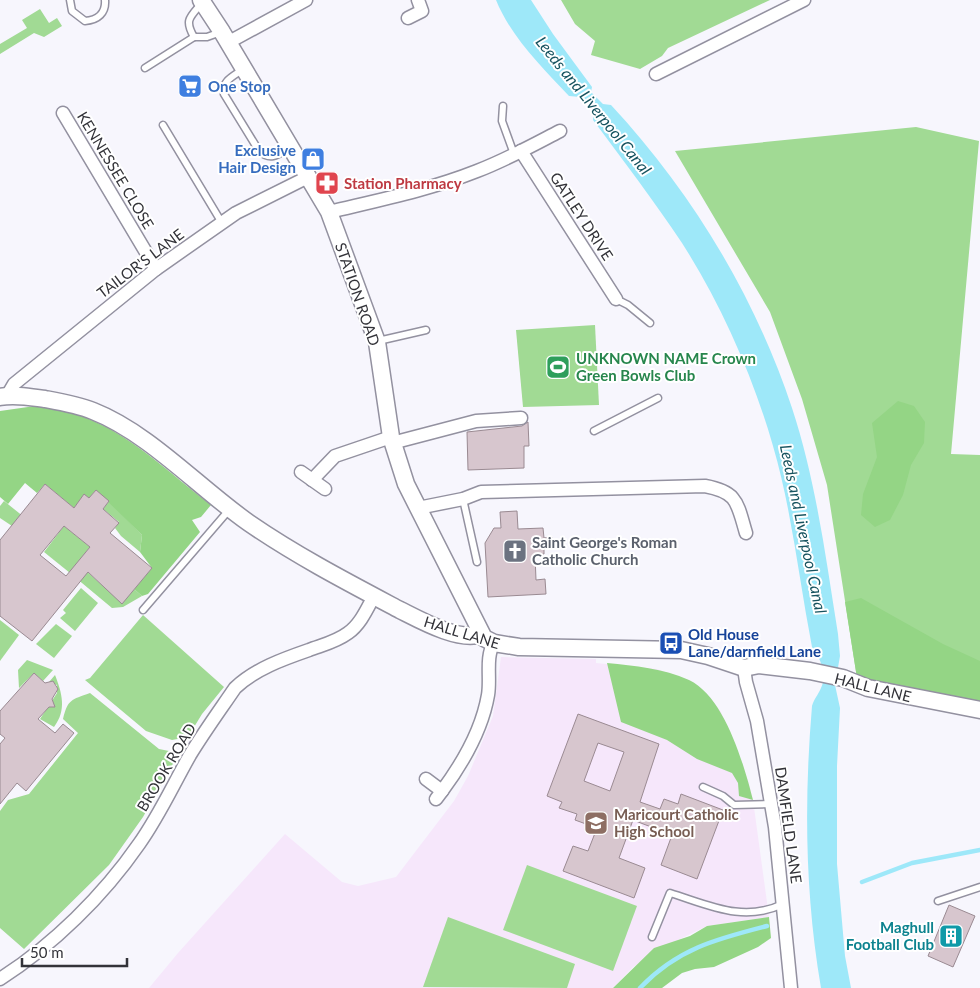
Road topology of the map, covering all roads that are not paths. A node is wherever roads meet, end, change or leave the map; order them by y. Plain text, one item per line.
1 (70, 0) edge
2 (105, 0) edge
3 (306, 0) edge
4 (418, 0) edge
5 (804, 0) edge
6 (202, 1) edge
7 (408, 18) dead end
8 (194, 37) junction
9 (225, 37) junction
10 (145, 68) dead end
11 (244, 68) junction
12 (656, 74) dead end
13 (503, 106) dead end
14 (62, 113) dead end
15 (163, 125) dead end
16 (560, 131) dead end
17 (291, 148) junction
18 (518, 153) junction
19 (308, 176) junction
20 (329, 212) junction
21 (222, 223) junction
22 (156, 269) junction
23 (616, 299) joint
24 (650, 323) dead end
25 (426, 330) dead end
26 (377, 342) junction
27 (3, 396) edge
28 (658, 398) dead end
29 (521, 418) dead end
30 (594, 432) dead end
31 (392, 440) junction
32 (301, 472) dead end
33 (312, 480) junction
34 (325, 489) dead end
35 (463, 499) junction
36 (418, 508) junction
37 (230, 509) junction
38 (746, 533) dead end
39 (477, 562) dead end
40 (374, 596) junction
41 (143, 610) dead end
42 (488, 639) junction
43 (744, 668) junction
44 (980, 710) edge
45 (426, 779) dead end
46 (702, 787) dead end
47 (772, 804) junction
48 (980, 887) edge
49 (938, 901) dead end
50 (783, 904) junction
51 (652, 937) dead end
52 (0, 979) edge
53 (791, 988) edge

1 - 2 lane
3 - 9 street
4 - 7 street
5 - 12 street
6 - 8 lane
6 - 9 street, STATION ROAD
8 - 9 lane
8 - 10 lane
9 - 11 street, STATION ROAD
11 - 17 street, STATION ROAD
11 - 17 lane
13 - 18 lane
14 - 22 street, KENNESSEE CLOSE
15 - 21 lane
16 - 18 street
17 - 19 street, STATION ROAD
18 - 20 street
18 - 23 street, GATLEY DRIVE
19 - 20 street, STATION ROAD
19 - 21 street, TAILOR'S LANE
20 - 26 street, STATION ROAD
21 - 22 street, TAILOR'S LANE
22 - 27 street, TAILOR'S LANE
23 - 24 lane
25 - 26 lane
26 - 31 street, STATION ROAD
27 - 37 street, HALL LANE
28 - 30 lane
29 - 31 street
31 - 33 street
31 - 36 street, STATION ROAD
32 - 33 street
33 - 34 street
35 - 36 street
35 - 38 street
35 - 39 lane
36 - 42 street, STATION ROAD
37 - 40 street, HALL LANE
37 - 41 lane
40 - 42 street, HALL LANE
40 - 52 street, BROOK ROAD
42 - 43 street, HALL LANE
42 - 45 street
43 - 44 street, HALL LANE
43 - 47 street, DAMFIELD LANE
46 - 47 lane
47 - 50 street, DAMFIELD LANE
48 - 49 lane
50 - 51 lane
50 - 53 street, DAMFIELD LANE

